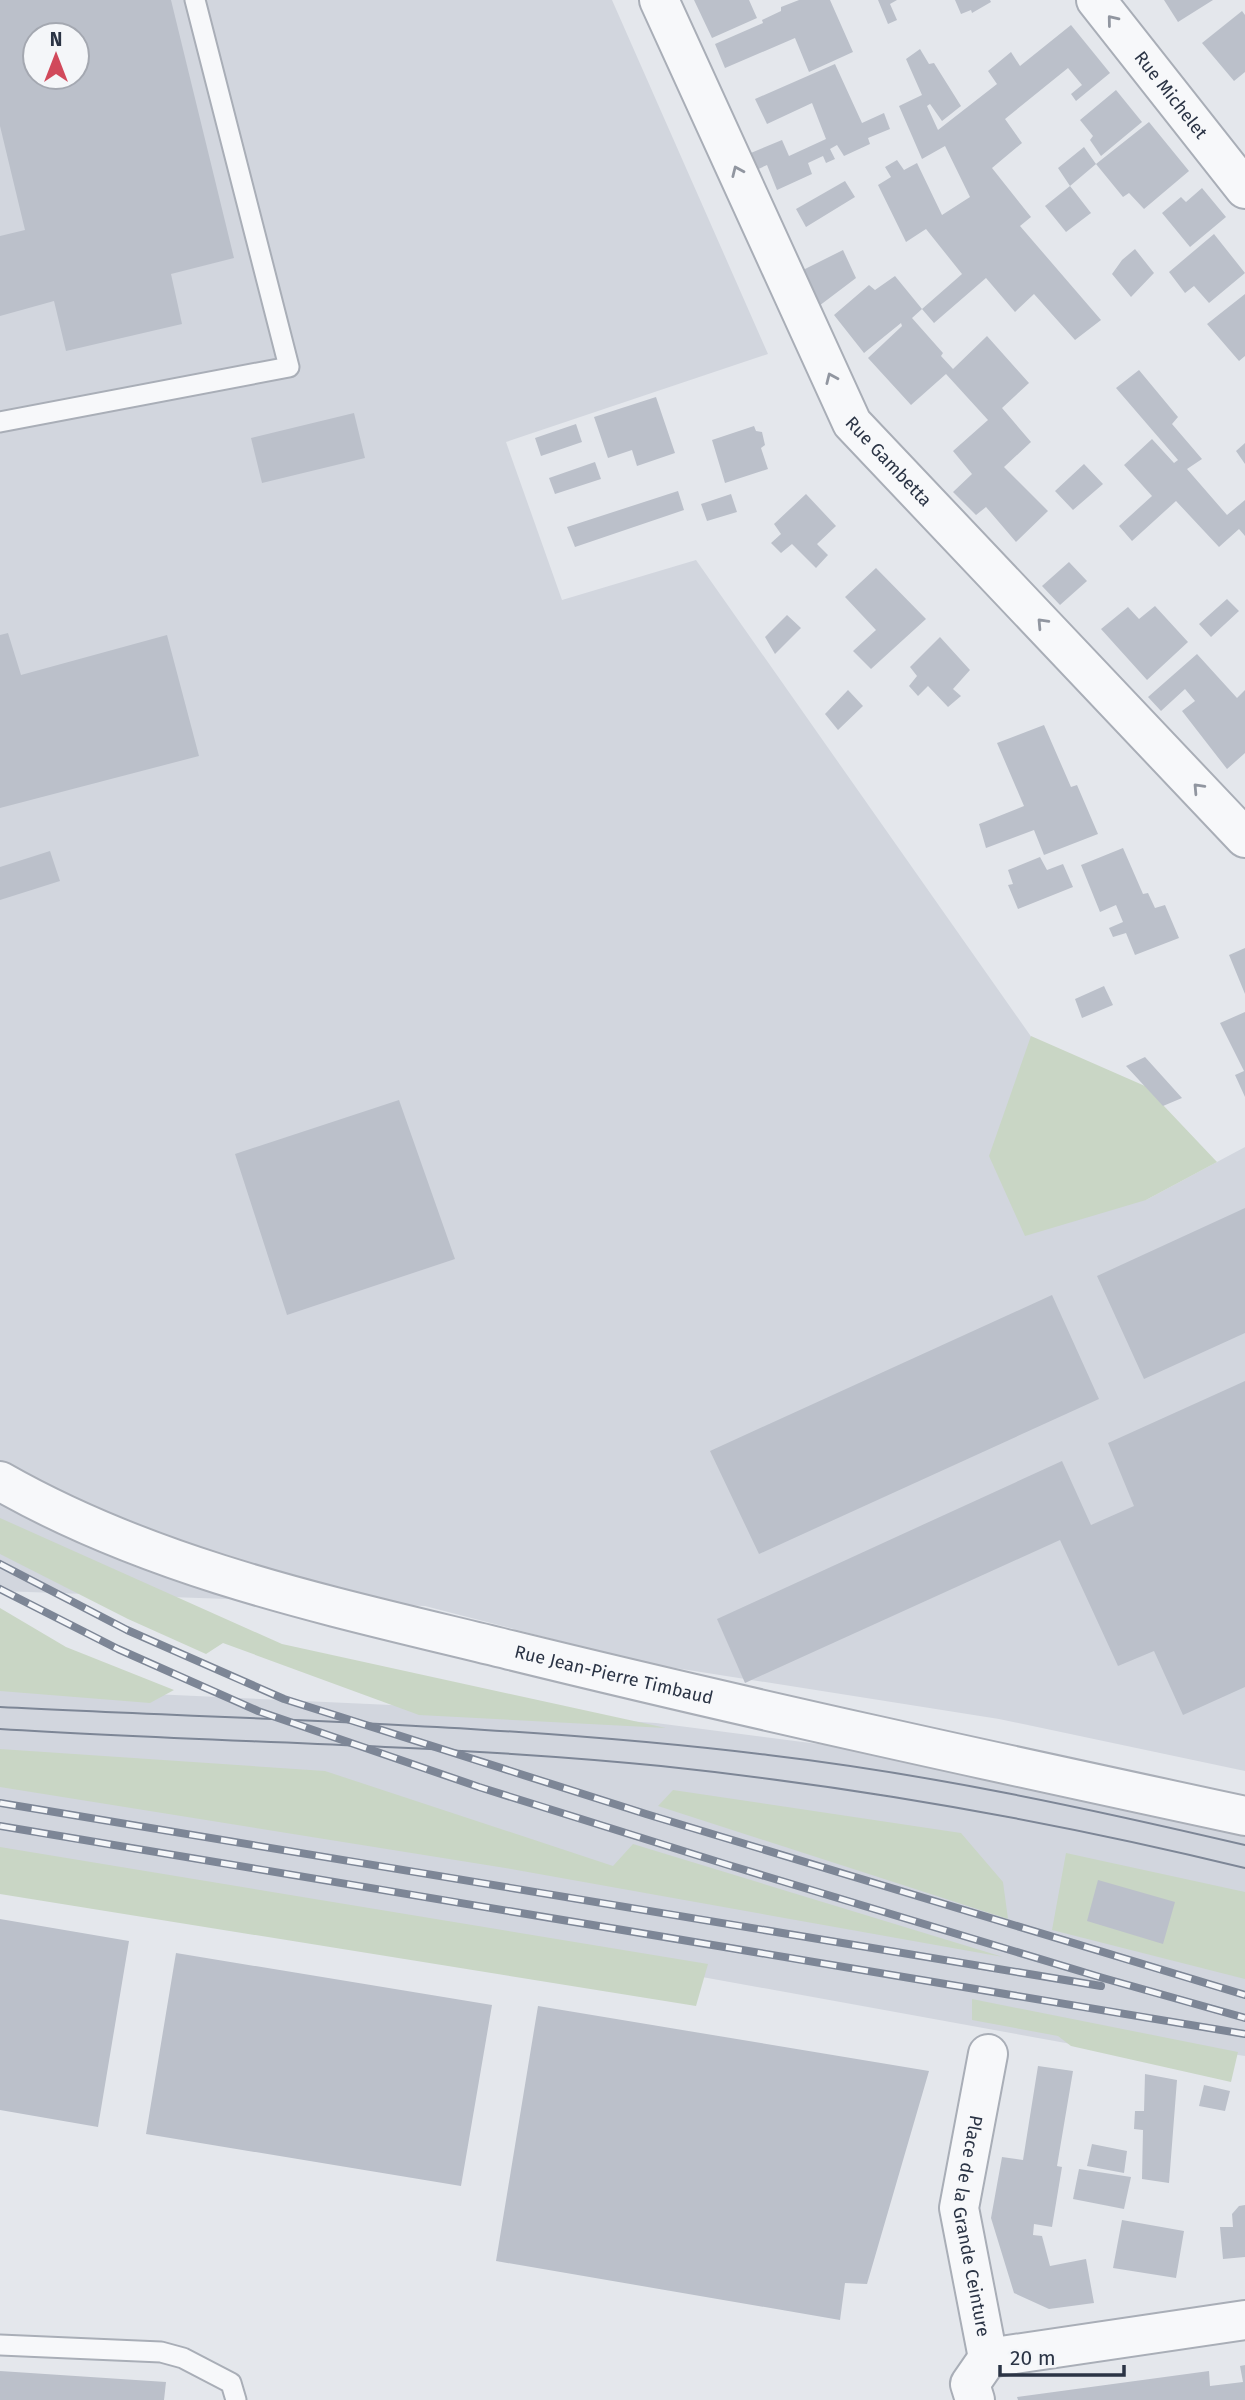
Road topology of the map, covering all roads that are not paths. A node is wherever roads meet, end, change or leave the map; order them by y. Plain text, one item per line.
1 (195, 0) edge
2 (659, 0) edge
3 (1096, 0) edge
4 (1245, 189) edge
5 (0, 422) edge
6 (1245, 838) edge
7 (0, 1480) edge
8 (1245, 1816) edge
9 (988, 2054) dead end
10 (1245, 2320) edge
11 (0, 2345) edge
12 (988, 2358) junction
13 (236, 2400) edge
14 (975, 2400) edge

1 - 5 lane
6 -> 2 street, Rue Gambetta
4 -> 3 street, Rue Michelet
7 - 8 street, Rue Jean-Pierre Timbaud
9 - 12 street, Place de la Grande Ceinture
10 - 12 street
11 - 13 lane
12 - 14 street

